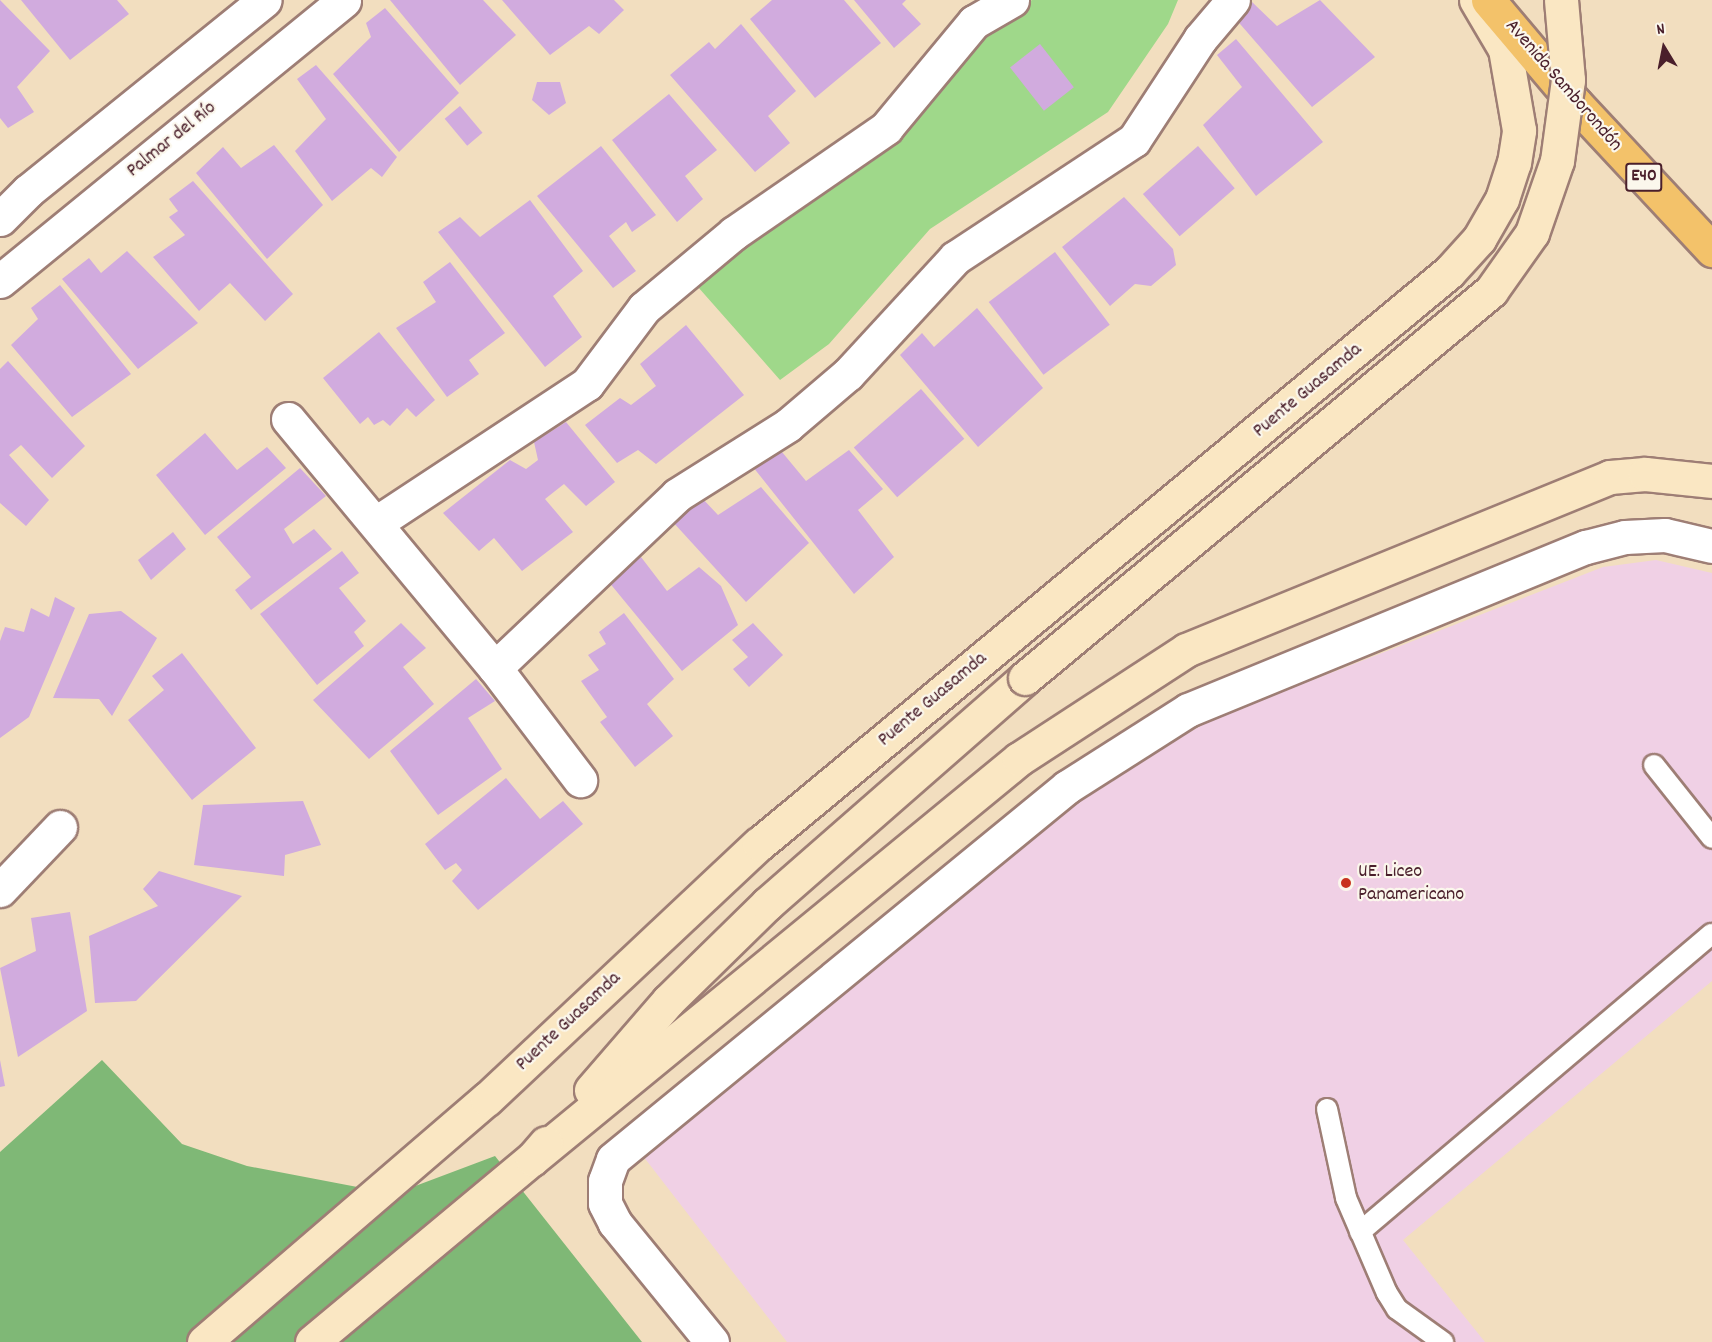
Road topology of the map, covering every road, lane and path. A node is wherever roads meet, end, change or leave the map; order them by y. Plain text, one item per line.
1 (265, 0) edge
2 (345, 0) edge
3 (1012, 0) edge
4 (1233, 0) edge
5 (1476, 0) edge
6 (1488, 0) edge
7 (1561, 0) edge
8 (0, 219) edge
9 (1712, 250) edge
10 (5, 265) edge
11 (288, 419) dead end
12 (1712, 481) edge
13 (376, 523) junction
14 (1712, 546) edge
15 (495, 668) junction
16 (1654, 765) dead end
17 (580, 780) dead end
18 (60, 827) dead end
19 (1712, 838) edge
20 (0, 890) edge
21 (1712, 934) edge
22 (1327, 1109) dead end
23 (531, 1159) junction
24 (1360, 1232) junction
25 (204, 1342) edge
26 (312, 1342) edge
27 (712, 1342) edge
28 (1443, 1342) edge

1 - 8 street
2 - 10 street, Palmar del Río
3 - 13 street
4 - 15 street
5 - 25 main road, Puente Guasamda
6 - 9 highway, Avenida Samborondón / E40
7 - 23 main road, Puente Guasamda, bridge
11 - 13 street
12 - 23 main road, Puente Guasamda
13 - 15 street
14 - 27 street
15 - 17 street
16 - 19 lane
18 - 20 street
21 - 24 lane
22 - 24 lane
23 - 26 main road, Puente Guasamda
24 - 28 lane

